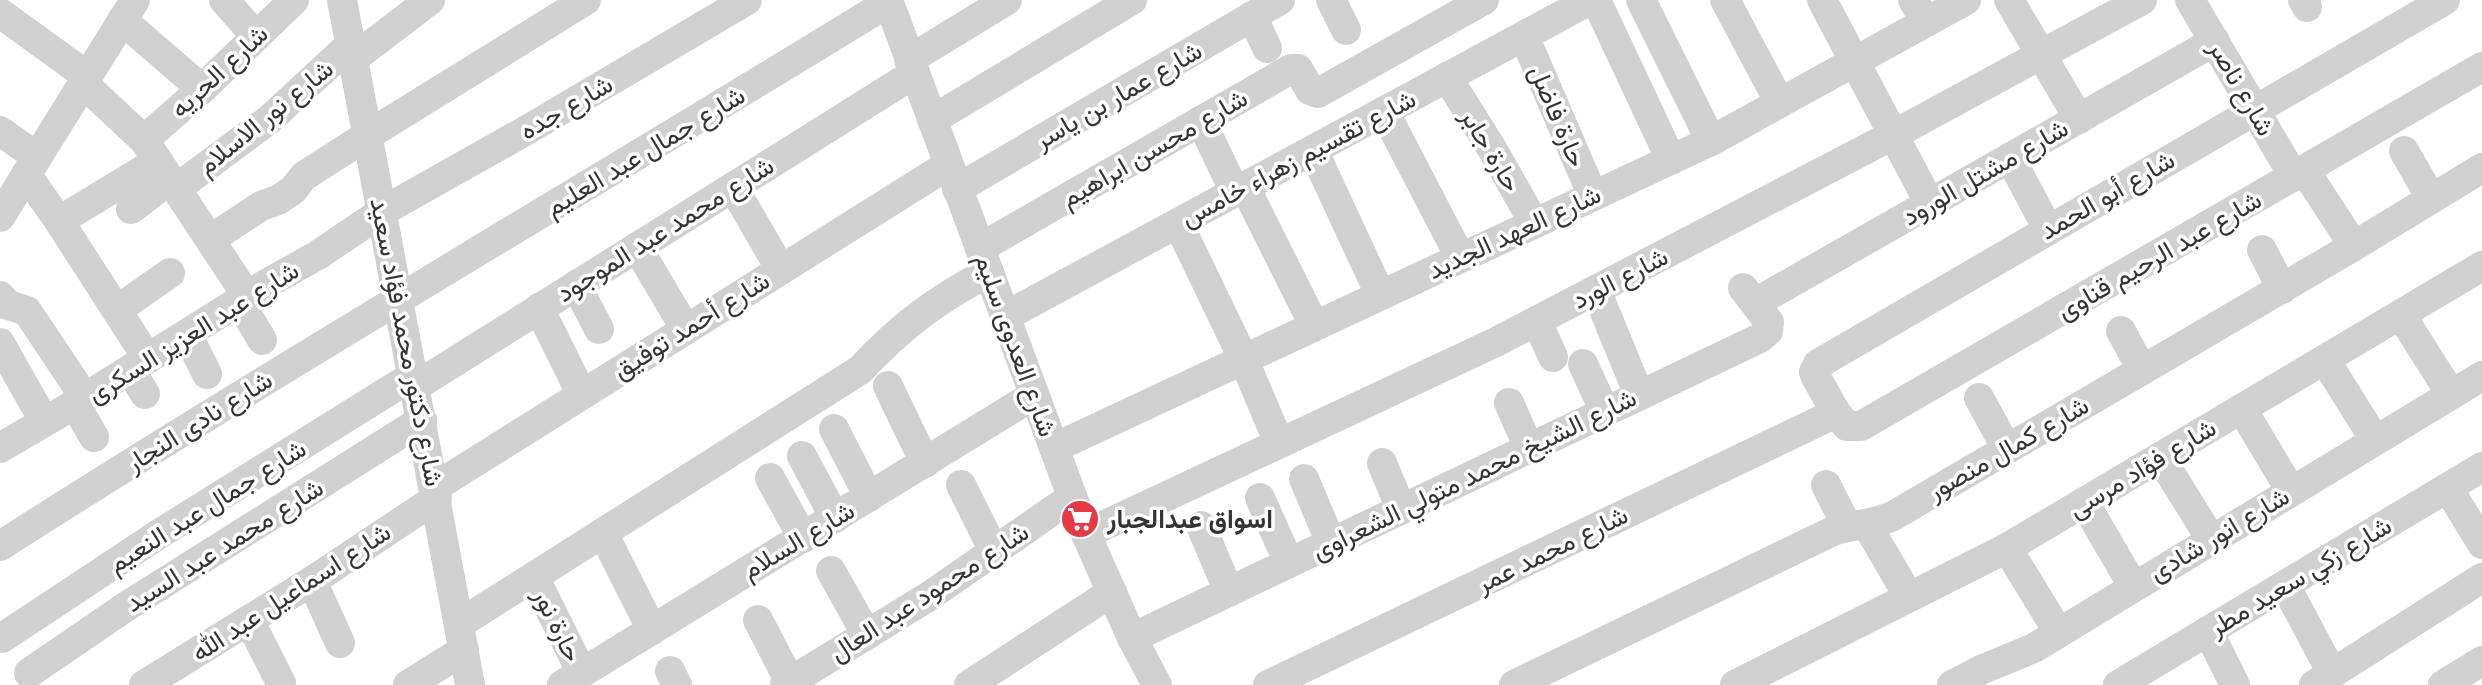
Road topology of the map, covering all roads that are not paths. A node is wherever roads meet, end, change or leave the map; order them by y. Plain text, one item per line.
1 (224, 0) edge
2 (293, 0) edge
3 (342, 0) edge
4 (430, 0) edge
5 (586, 0) edge
6 (747, 0) edge
7 (1007, 0) edge
8 (1132, 0) edge
9 (1280, 0) edge
10 (1331, 0) edge
11 (1484, 0) edge
12 (1590, 0) edge
13 (1596, 0) edge
14 (1641, 0) edge
15 (1725, 0) edge
16 (1822, 0) edge
17 (1966, 0) edge
18 (2009, 0) edge
19 (2142, 0) edge
20 (2190, 0) edge
21 (2445, 0) edge
22 (889, 1) edge
23 (128, 10) edge
24 (1919, 11) edge
25 (0, 13) edge
26 (1252, 16) junction
27 (1346, 30) dead end
28 (256, 36) junction
29 (1524, 36) junction
30 (2215, 41) junction
31 (1267, 48) dead end
32 (353, 51) junction
33 (2042, 55) junction
34 (1854, 60) junction
35 (912, 66) junction
36 (2482, 67) edge
37 (1447, 77) junction
38 (85, 79) junction
39 (202, 89) junction
40 (1780, 103) junction
41 (2255, 110) junction
42 (1384, 111) junction
43 (2079, 119) junction
44 (932, 120) junction
45 (1201, 121) junction
46 (0, 131) edge
47 (368, 135) junction
48 (1893, 135) junction
49 (1711, 141) junction
50 (1313, 150) junction
51 (2404, 151) dead end
52 (2010, 158) junction
53 (1671, 160) junction
54 (31, 166) junction
55 (162, 167) junction
56 (2482, 168) edge
57 (2299, 174) junction
58 (952, 177) junction
59 (1240, 190) junction
60 (725, 192) junction
61 (1592, 196) junction
62 (2431, 198) junction
63 (1930, 204) junction
64 (131, 209) dead end
65 (383, 211) junction
66 (0, 217) edge
67 (59, 220) junction
68 (1178, 223) junction
69 (1534, 223) junction
70 (2048, 229) junction
71 (211, 239) junction
72 (743, 242) dead end
73 (2354, 246) junction
74 (637, 247) junction
75 (2262, 250) dead end
76 (1460, 257) junction
77 (984, 260) junction
78 (2482, 266) edge
79 (781, 270) junction
80 (170, 273) dead end
81 (576, 285) junction
82 (2282, 289) junction
83 (1596, 290) junction
84 (1380, 293) junction
85 (1749, 295) joint
86 (0, 296) edge
87 (243, 299) junction
88 (399, 299) junction
89 (538, 307) junction
90 (117, 310) junction
91 (2401, 315) junction
92 (1006, 316) junction
93 (1536, 321) junction
94 (1314, 325) junction
95 (685, 328) junction
96 (599, 329) dead end
97 (2122, 331) dead end
98 (187, 334) junction
99 (262, 340) dead end
100 (0, 344) edge
101 (1553, 357) dead end
102 (1243, 358) junction
103 (2325, 360) junction
104 (1583, 364) dead end
105 (2142, 370) junction
106 (141, 374) junction
107 (207, 374) dead end
108 (2482, 376) edge
109 (415, 380) junction
110 (888, 386) dead end
111 (581, 393) junction
112 (2451, 394) junction
113 (1639, 395) junction
114 (1034, 396) junction
115 (1979, 398) dead end
116 (80, 401) junction
117 (1509, 403) dead end
118 (2242, 409) junction
119 (1605, 412) junction
120 (1836, 414) junction
121 (422, 420) junction
122 (44, 421) junction
123 (834, 429) dead end
124 (94, 437) dead end
125 (2375, 440) junction
126 (1279, 443) junction
127 (0, 448) edge
128 (1054, 448) junction
129 (1529, 449) junction
130 (2007, 449) junction
131 (802, 456) dead end
132 (2160, 457) junction
133 (925, 463) junction
134 (1382, 463) dead end
135 (2482, 467) edge
136 (770, 478) dead end
137 (1304, 479) dead end
138 (961, 485) dead end
139 (1826, 485) dead end
140 (2448, 488) junction
141 (2291, 491) junction
142 (436, 492) junction
143 (1072, 497) junction
144 (869, 498) junction
145 (1260, 498) dead end
146 (2084, 502) junction
147 (1401, 509) junction
148 (835, 518) junction
149 (1857, 525) junction
150 (1201, 526) dead end
151 (603, 533) junction
152 (1086, 534) junction
153 (803, 538) junction
154 (2211, 539) junction
155 (1331, 543) junction
156 (2482, 544) edge
157 (0, 546) edge
158 (2007, 548) junction
159 (993, 551) junction
160 (1289, 563) junction
161 (831, 570) dead end
162 (534, 577) junction
163 (2482, 578) edge
164 (312, 581) junction
165 (2285, 585) junction
166 (2133, 586) junction
167 (1112, 592) junction
168 (1229, 592) junction
169 (1909, 597) junction
170 (249, 620) junction
171 (758, 620) dead end
172 (652, 630) junction
173 (2208, 631) junction
174 (2059, 633) junction
175 (867, 635) junction
176 (1, 637) edge
177 (461, 637) junction
178 (1132, 638) junction
179 (340, 643) dead end
180 (33, 679) edge
181 (572, 679) edge
182 (2323, 679) edge
183 (163, 680) edge
184 (281, 683) dead end
185 (787, 683) edge
186 (1152, 683) edge
187 (2124, 684) edge
188 (408, 685) edge
189 (470, 685) edge
190 (968, 685) edge
191 (1268, 685) edge
192 (1514, 685) edge
193 (1735, 685) edge
194 (1952, 685) edge
195 (2235, 685) edge

1 - 28 street
2 - 28 street, شارع الحريه
3 - 32 street, شارع دكتور محمد فؤاد سعيد
4 - 32 street, شارع نور الاسلام
5 - 47 street
6 - 65 street, شارع جده
7 - 35 street, شارع محمد عبد الموجود
8 - 44 street
9 - 26 street, شارع عمار بن ياسر
10 - 27 street
11 - 45 street, شارع محسن ابراهيم
12 - 29 street, شارع تقسيم زهراء خامس
13 - 53 street
14 - 49 street
15 - 40 street
16 - 34 street
17 - 24 street, شارع العهد الجديد
18 - 33 street
19 - 33 street, شارع الورد
20 - 30 street, شارع ناصر
21 - 41 street, شارع أبو الحمد
22 - 35 street, شارع العدوى سليم
22 - 88 street, شارع جمال عبد العليم
23 - 38 street
23 - 39 street
24 - 34 street, شارع العهد الجديد
25 - 38 street
26 - 31 street
26 - 58 street, شارع عمار بن ياسر
28 - 39 street, شارع الحريه
29 - 37 street, شارع تقسيم زهراء خامس
29 - 61 street, حارة فاضل
30 - 41 street, شارع ناصر
30 - 43 street, شارع مشتل الورود
32 - 47 street, شارع دكتور محمد فؤاد سعيد
32 - 55 street, شارع نور الاسلام
33 - 43 street
33 - 48 street, شارع الورد
34 - 40 street, شارع العهد الجديد
34 - 48 street
35 - 44 street, شارع العدوى سليم
35 - 60 street, شارع محمد عبد الموجود
36 - 57 street, شارع عبد الرحيم قناوى
37 - 42 street, شارع تقسيم زهراء خامس
37 - 69 street, حارة جابر
38 - 54 street
38 - 55 street
39 - 55 street, شارع الحريه
40 - 49 street, شارع العهد الجديد
41 - 57 street, شارع ناصر
41 - 70 street, شارع أبو الحمد
42 - 50 street, شارع تقسيم زهراء خامس
42 - 76 street
43 - 52 street, شارع مشتل الورود
44 - 58 street, شارع العدوى سليم
45 - 59 street
45 - 77 street, شارع محسن ابراهيم
46 - 54 street
47 - 65 street, شارع دكتور محمد فؤاد سعيد
47 - 71 street
48 - 63 street
48 - 83 street, شارع الورد
49 - 53 street, شارع العهد الجديد
50 - 59 street, شارع تقسيم زهراء خامس
50 - 84 street
51 - 62 street
52 - 63 street, شارع مشتل الورود
52 - 70 street
53 - 61 street, شارع العهد الجديد
54 - 66 street
54 - 67 street
55 - 64 street
55 - 67 street
55 - 71 street
56 - 62 street, شارع كمال منصور
57 - 73 street, شارع ناصر
57 - 120 street, شارع عبد الرحيم قناوى
58 - 77 street, شارع العدوى سليم
58 - 79 street, شارع أحمد توفيق
59 - 68 street, شارع تقسيم زهراء خامس
59 - 94 street
60 - 72 street
60 - 74 street, شارع محمد عبد الموجود
60 - 79 street
61 - 69 street, شارع العهد الجديد
62 - 73 street, شارع كمال منصور
63 - 85 street, شارع مشتل الورود
65 - 87 street, شارع عبد العزيز السكرى
65 - 88 street, شارع دكتور محمد فؤاد سعيد
67 - 90 street
68 - 92 street, شارع تقسيم زهراء خامس
68 - 102 street
69 - 76 street, شارع العهد الجديد
70 - 120 street, شارع أبو الحمد
71 - 87 street
73 - 82 street, شارع كمال منصور
74 - 81 street, شارع محمد عبد الموجود
74 - 95 street
75 - 82 street
76 - 84 street, شارع العهد الجديد
77 - 92 street, شارع العدوى سليم
77 - 151 street, شارع محسن ابراهيم
78 - 91 street, شارع فؤاد مرسى
79 - 95 street, شارع أحمد توفيق
80 - 90 street
81 - 89 street, شارع محمد عبد الموجود
81 - 96 street
82 - 105 street, شارع كمال منصور
83 - 93 street, شارع الورد
83 - 113 street
84 - 94 street, شارع العهد الجديد
85 - 113 street, شارع الشيخ محمد متولي الشعراوى
86 - 116 street
87 - 98 street, شارع عبد العزيز السكرى
87 - 99 street
88 - 109 street, شارع دكتور محمد فؤاد سعيد
88 - 157 street, شارع نادى النجار
89 - 109 street, شارع محمد عبد الموجود
89 - 111 street
90 - 106 street
91 - 103 street, شارع فؤاد مرسى
91 - 112 street
92 - 114 street, شارع العدوى سليم
93 - 101 street
93 - 126 street, شارع الورد
94 - 102 street, شارع العهد الجديد
95 - 111 street, شارع أحمد توفيق
97 - 105 street
98 - 106 street, شارع عبد العزيز السكرى
98 - 107 street
100 - 122 street
102 - 126 street
102 - 128 street, شارع العهد الجديد
103 - 118 street, شارع فؤاد مرسى
103 - 125 street
104 - 119 street
105 - 130 street, شارع كمال منصور
106 - 116 street, شارع عبد العزيز السكرى
108 - 112 street, شارع انور شادى
109 - 121 street, شارع دكتور محمد فؤاد سعيد
109 - 176 street, شارع جمال عبد النعيم
110 - 133 street
111 - 142 street, شارع أحمد توفيق
112 - 125 street, شارع انور شادى
113 - 119 street, شارع الشيخ محمد متولي الشعراوى
114 - 128 street, شارع العدوى سليم
114 - 133 street, شارع السلام
115 - 130 street
116 - 122 street, شارع عبد العزيز السكرى
116 - 124 street
117 - 129 street
118 - 132 street, شارع فؤاد مرسى
118 - 141 street
119 - 129 street, شارع الشيخ محمد متولي الشعراوى
120 - 191 street, شارع محمد عمر
121 - 142 street, شارع دكتور محمد فؤاد سعيد
121 - 180 street, شارع محمد عبد السيد
122 - 127 street, شارع عبد العزيز السكرى
123 - 144 street
125 - 141 street, شارع انور شادى
126 - 152 street, شارع الورد
128 - 143 street, شارع العدوى سليم
129 - 147 street, شارع الشيخ محمد متولي الشعراوى
130 - 149 street, شارع كمال منصور
131 - 148 street
132 - 146 street, شارع فؤاد مرسى
132 - 154 street
133 - 144 street, شارع السلام
134 - 147 street
135 - 140 street, شارع زكي سعيد مطر
136 - 153 street
137 - 155 street
138 - 159 street
139 - 149 street
140 - 156 street
140 - 165 street, شارع زكي سعيد مطر
141 - 154 street, شارع انور شادى
142 - 164 street, شارع اسماعيل عبد الله
142 - 177 street, شارع دكتور محمد فؤاد سعيد
143 - 152 street, شارع العدوى سليم
143 - 159 street, شارع محمود عبد العال
144 - 148 street, شارع السلام
145 - 160 street
146 - 158 street, شارع فؤاد مرسى
146 - 166 street
147 - 155 street, شارع الشيخ محمد متولي الشعراوى
148 - 153 street, شارع السلام
149 - 169 street
149 - 192 street, شارع كمال منصور
150 - 168 street
151 - 162 street, شارع محسن ابراهيم
151 - 172 street
152 - 167 street, شارع العدوى سليم
153 - 172 street, شارع السلام
154 - 166 street, شارع انور شادى
155 - 160 street, شارع الشيخ محمد متولي الشعراوى
158 - 169 street, شارع فؤاد مرسى
158 - 174 street
159 - 175 street, شارع محمود عبد العال
160 - 168 street, شارع الشيخ محمد متولي الشعراوى
161 - 175 street
162 - 177 street, شارع محسن ابراهيم
162 - 181 street, حارة نور
163 - 182 street
164 - 170 street, شارع اسماعيل عبد الله
164 - 179 street
165 - 173 street, شارع زكي سعيد مطر
165 - 182 street
166 - 174 street, شارع انور شادى
167 - 178 street, شارع العدوى سليم
167 - 190 street
168 - 178 street, شارع الشيخ محمد متولي الشعراوى
169 - 193 street, شارع فؤاد مرسى
170 - 183 street, شارع اسماعيل عبد الله
170 - 184 street
171 - 185 street
172 - 181 street, شارع السلام
173 - 187 street, شارع زكي سعيد مطر
173 - 195 street
174 - 194 street, شارع انور شادى
175 - 185 street, شارع محمود عبد العال
176 - 180 street
177 - 188 street, شارع محسن ابراهيم
177 - 189 street, شارع دكتور محمد فؤاد سعيد
178 - 186 street, شارع العدوى سليم

